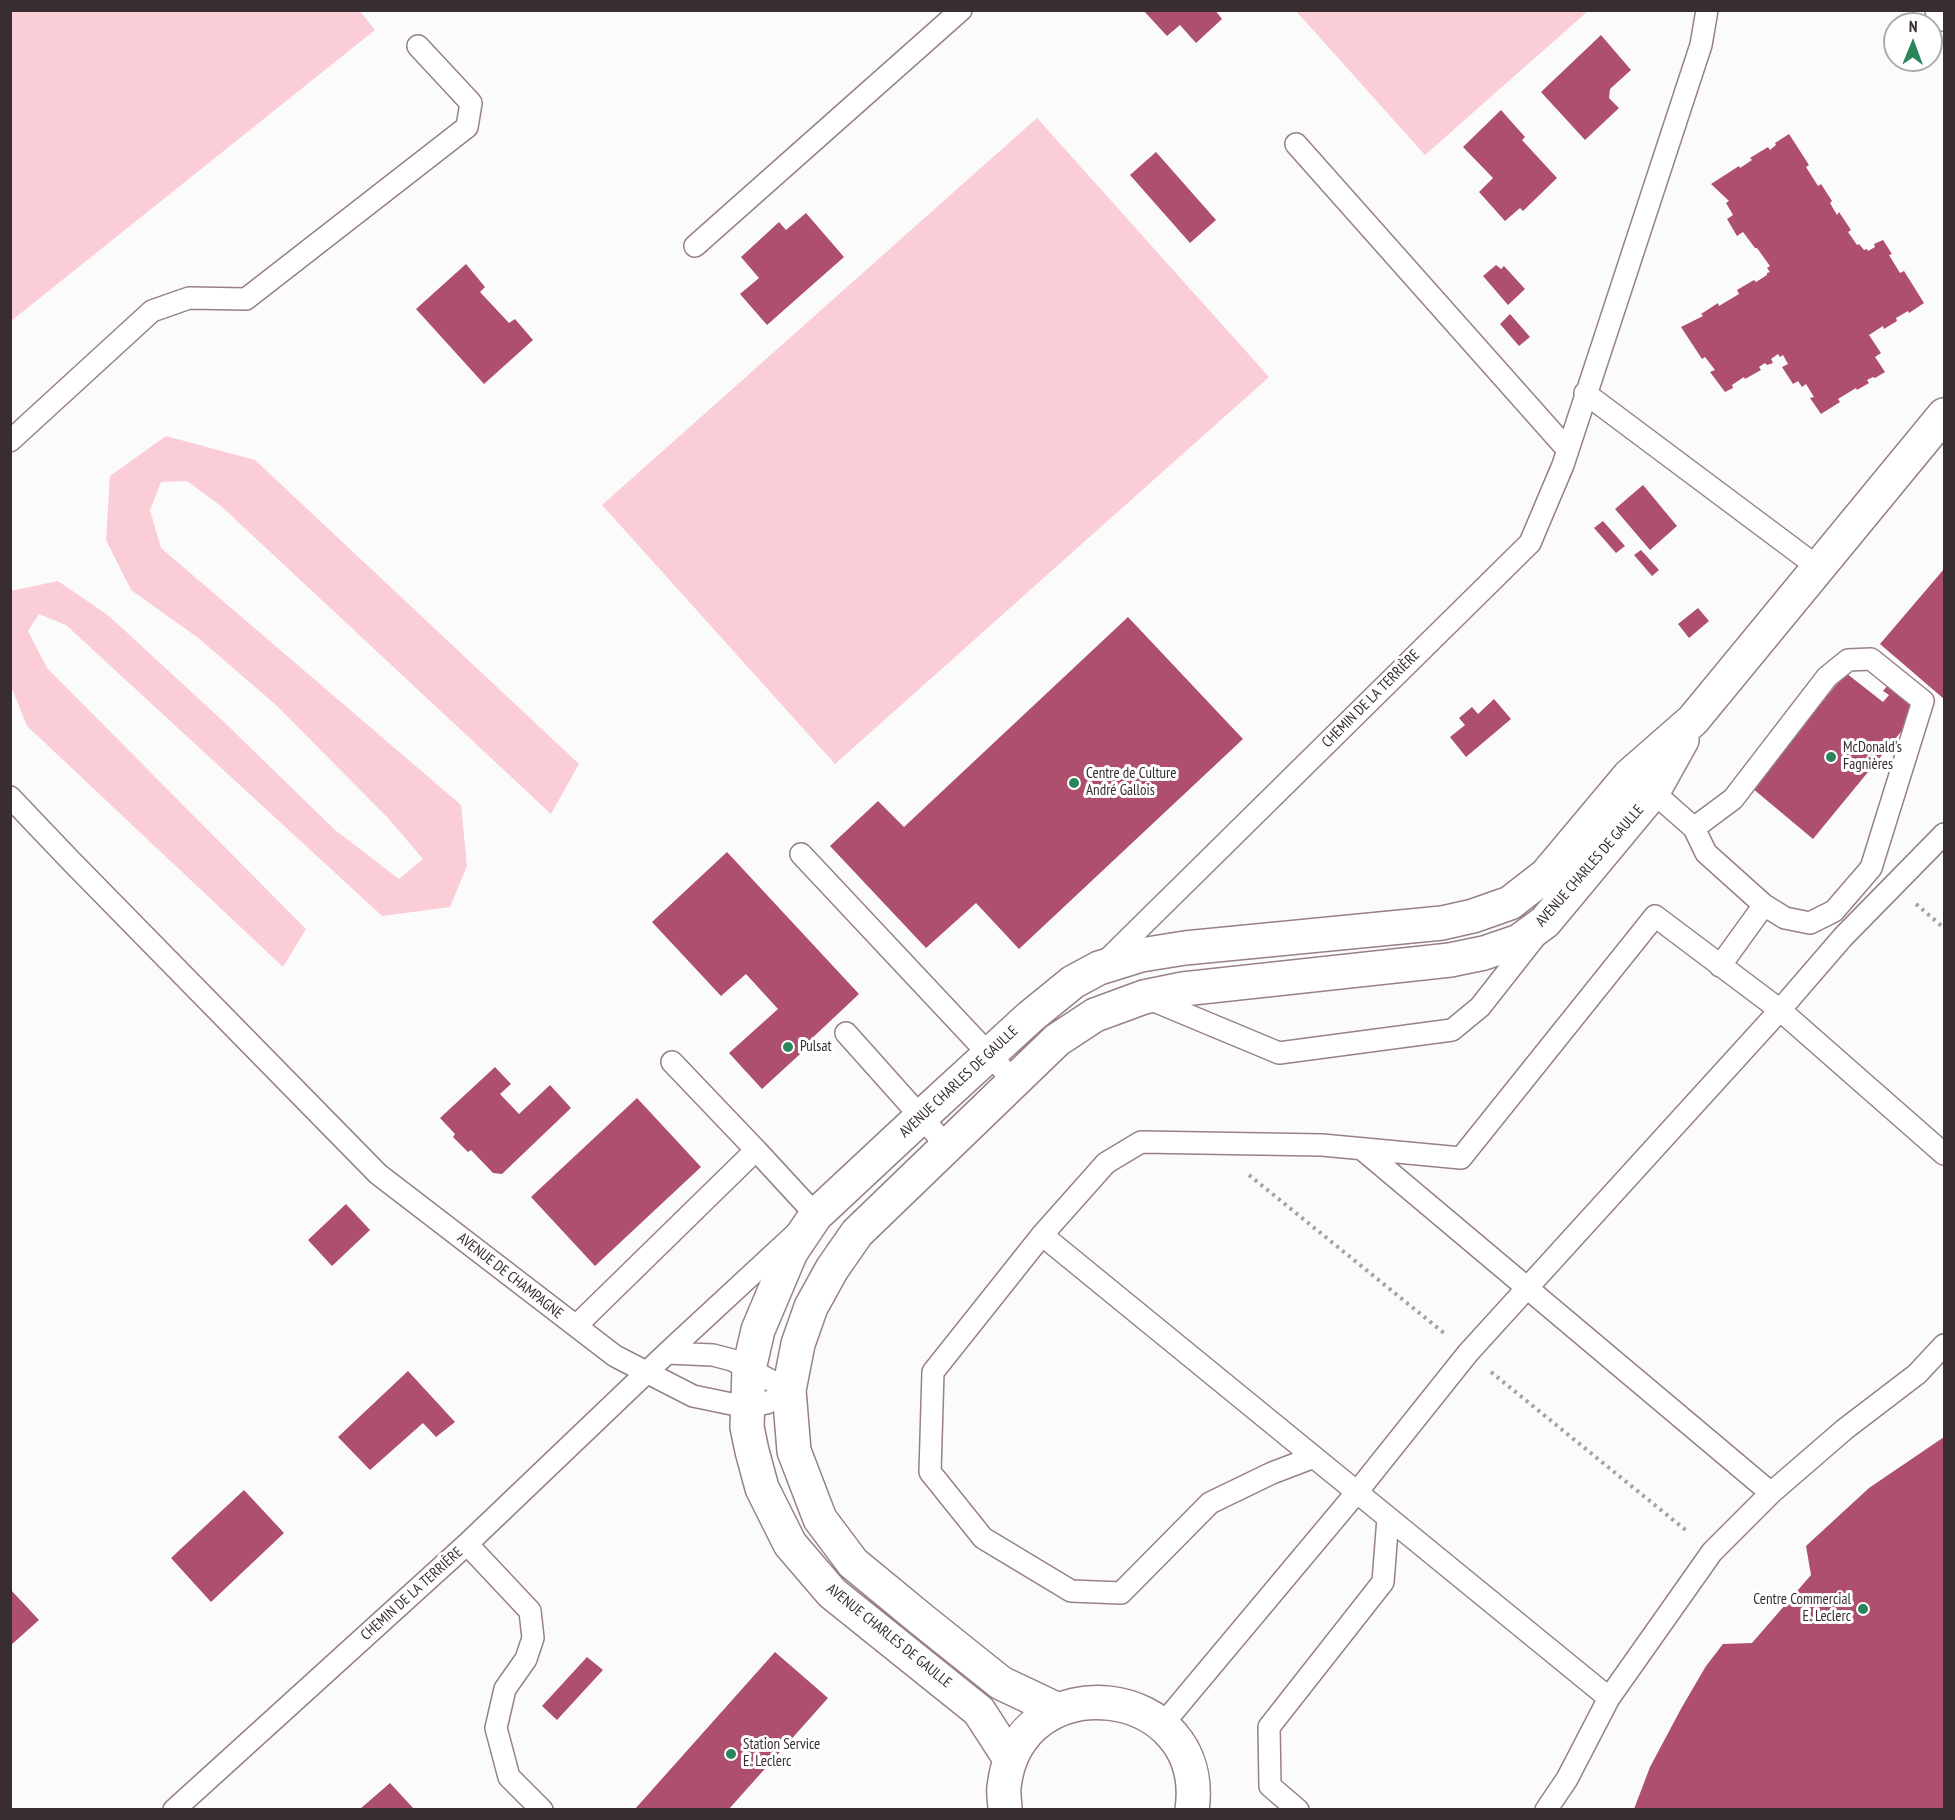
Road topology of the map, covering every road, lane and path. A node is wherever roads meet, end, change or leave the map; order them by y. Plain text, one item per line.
1 (962, 10) edge
2 (1707, 10) edge
3 (1941, 10) edge
4 (1944, 14) edge
5 (418, 46) dead end
6 (1296, 144) dead end
7 (695, 246) dead end
8 (1585, 393) junction
9 (1944, 415) edge
10 (10, 441) edge
11 (1568, 449) junction
12 (1819, 568) junction
13 (1694, 720) junction
14 (1653, 792) junction
15 (10, 797) edge
16 (1694, 828) junction
17 (1944, 834) edge
18 (801, 854) dead end
19 (1764, 905) junction
20 (1545, 922) junction
21 (1720, 966) junction
22 (1099, 968) junction
23 (1144, 997) junction
24 (1780, 1010) junction
25 (846, 1033) dead end
26 (989, 1055) junction
27 (672, 1062) dead end
28 (1014, 1081) junction
29 (921, 1117) junction
30 (947, 1146) junction
31 (1362, 1149) junction
32 (756, 1150) junction
33 (1944, 1154) edge
34 (816, 1215) junction
35 (1042, 1235) junction
36 (1528, 1289) junction
37 (576, 1326) junction
38 (1944, 1345) edge
39 (667, 1353) junction
40 (749, 1369) junction
41 (645, 1373) junction
42 (789, 1390) junction
43 (747, 1407) junction
44 (1314, 1457) junction
45 (1357, 1491) junction
46 (1771, 1493) junction
47 (1388, 1518) junction
48 (466, 1544) junction
49 (1609, 1698) junction
50 (1058, 1710) junction
51 (1162, 1725) junction
52 (1010, 1759) junction
53 (174, 1809) edge
54 (542, 1809) edge
55 (1005, 1809) edge
56 (1191, 1809) edge
57 (1298, 1809) edge
58 (1546, 1809) edge

1 - 7 lane
2 - 8 lane, CHEMIN DE LA TERRIÈRE
3 - 4 street
5 - 10 lane
6 - 11 lane
8 - 11 lane, CHEMIN DE LA TERRIÈRE
8 - 12 lane
9 - 12 street, AVENUE CHARLES DE GAULLE
11 - 22 lane, CHEMIN DE LA TERRIÈRE
12 - 13 street, AVENUE CHARLES DE GAULLE
13 - 14 street, AVENUE CHARLES DE GAULLE
13 - 22 street, AVENUE CHARLES DE GAULLE
14 - 16 lane
14 - 20 street, AVENUE CHARLES DE GAULLE
15 - 37 lane, AVENUE DE CHAMPAGNE
16 - 19 lane
16 - 19 lane
17 - 24 lane
18 - 26 lane
19 - 21 lane
20 - 23 street, AVENUE CHARLES DE GAULLE
20 - 23 lane
21 - 24 lane
21 - 31 lane
22 - 26 street, AVENUE CHARLES DE GAULLE
23 - 28 street, AVENUE CHARLES DE GAULLE
24 - 33 lane
24 - 36 lane
25 - 29 lane
26 - 28 lane
26 - 29 street, AVENUE CHARLES DE GAULLE
27 - 32 lane
28 - 30 street, AVENUE CHARLES DE GAULLE
29 - 30 lane
29 - 34 street, AVENUE CHARLES DE GAULLE
30 - 42 street, AVENUE CHARLES DE GAULLE
31 - 35 lane
31 - 36 lane
32 - 34 lane
32 - 37 lane
34 - 39 lane, CHEMIN DE LA TERRIÈRE
34 - 40 street, AVENUE CHARLES DE GAULLE
35 - 44 lane
35 - 44 lane
36 - 45 lane
36 - 46 lane
37 - 41 lane, AVENUE DE CHAMPAGNE
38 - 46 lane
39 - 40 lane
39 - 41 lane, CHEMIN DE LA TERRIÈRE
40 - 42 lane
40 - 43 street, AVENUE CHARLES DE GAULLE
41 - 43 lane, AVENUE DE CHAMPAGNE
41 - 48 lane, CHEMIN DE LA TERRIÈRE
42 - 43 lane
42 - 50 street, AVENUE CHARLES DE GAULLE
43 - 52 street, AVENUE CHARLES DE GAULLE
44 - 45 lane
45 - 47 lane
45 - 51 lane
46 - 49 lane
47 - 49 lane
47 - 57 lane
48 - 53 lane, CHEMIN DE LA TERRIÈRE
48 - 54 lane
49 - 58 lane
50 - 51 street
50 - 52 street
51 - 56 street
52 - 55 street

